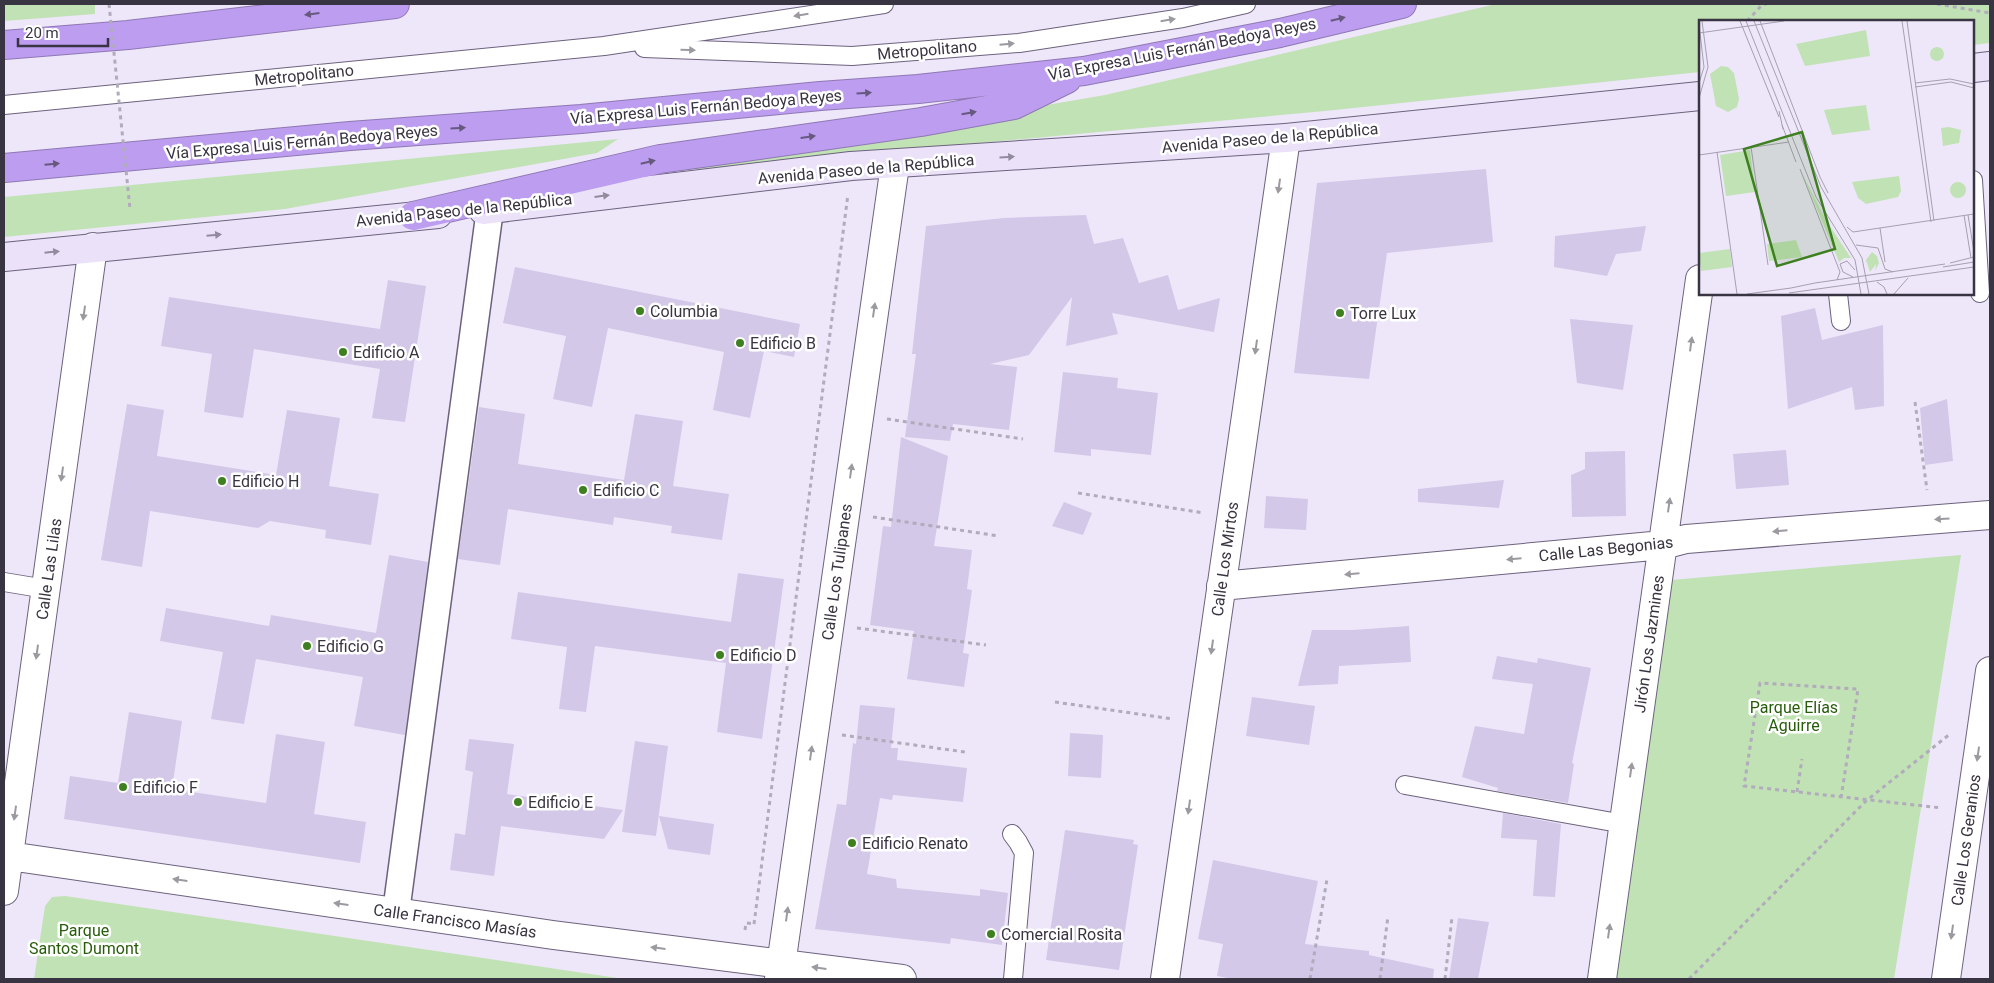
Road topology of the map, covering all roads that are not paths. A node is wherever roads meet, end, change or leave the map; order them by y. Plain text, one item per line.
1 (395, 4) edge
2 (884, 4) edge
3 (1246, 4) edge
4 (1402, 4) edge
5 (4, 45) edge
6 (604, 46) junction
7 (1990, 66) edge
8 (1974, 68) edge
9 (1084, 71) junction
10 (1699, 96) edge
11 (4, 105) edge
12 (1286, 138) junction
13 (895, 165) junction
14 (4, 168) edge
15 (1974, 196) edge
16 (490, 209) junction
17 (413, 216) junction
18 (93, 247) junction
19 (4, 257) edge
20 (1699, 286) edge
21 (1980, 293) dead end
22 (1838, 295) edge
23 (1841, 321) dead end
24 (1990, 515) edge
25 (1663, 545) junction
26 (4, 582) edge
27 (1221, 586) junction
28 (46, 589) junction
29 (1990, 671) edge
30 (1405, 785) dead end
31 (1624, 824) junction
32 (1012, 834) dead end
33 (9, 856) junction
34 (4, 892) edge
35 (396, 912) junction
36 (780, 972) edge
37 (902, 979) edge
38 (1014, 979) edge
39 (1165, 979) edge
40 (1602, 979) edge
41 (1946, 979) edge

1 -> 5 highway
2 -> 6 lane, Metropolitano
6 -> 3 lane, Metropolitano
9 -> 4 highway, Vía Expresa Luis Fernán Bedoya Reyes
6 - 11 lane, Metropolitano
7 - 8 main road
14 -> 9 highway, Vía Expresa Luis Fernán Bedoya Reyes
17 -> 9 highway
10 - 12 main road, Avenida Paseo de la República
13 -> 12 main road, Avenida Paseo de la República
12 -> 27 street, Calle Los Mirtos
16 -> 13 main road, Avenida Paseo de la República
36 -> 13 street, Calle Los Tulipanes
15 - 21 lane
16 - 17 main road, Avenida Paseo de la República
16 - 35 street
18 -> 17 main road, Avenida Paseo de la República
19 -> 18 main road, Avenida Paseo de la República
18 -> 28 street, Calle Las Lilas
25 -> 20 street, Jirón Los Jazmines
22 - 23 lane
24 -> 25 street, Calle Las Begonias
25 -> 27 street, Calle Las Begonias
31 -> 25 street, Jirón Los Jazmines
26 - 28 lane
27 -> 39 street, Calle Los Mirtos
28 -> 33 street, Calle Las Lilas
29 -> 41 street, Calle Los Geranios
30 - 31 lane
40 -> 31 street, Jirón Los Jazmines
32 - 38 lane
33 - 34 street, Calle Las Lilas
35 -> 33 street, Calle Francisco Masías
36 -> 35 street, Calle Francisco Masías
37 -> 36 street, Calle Francisco Masías

